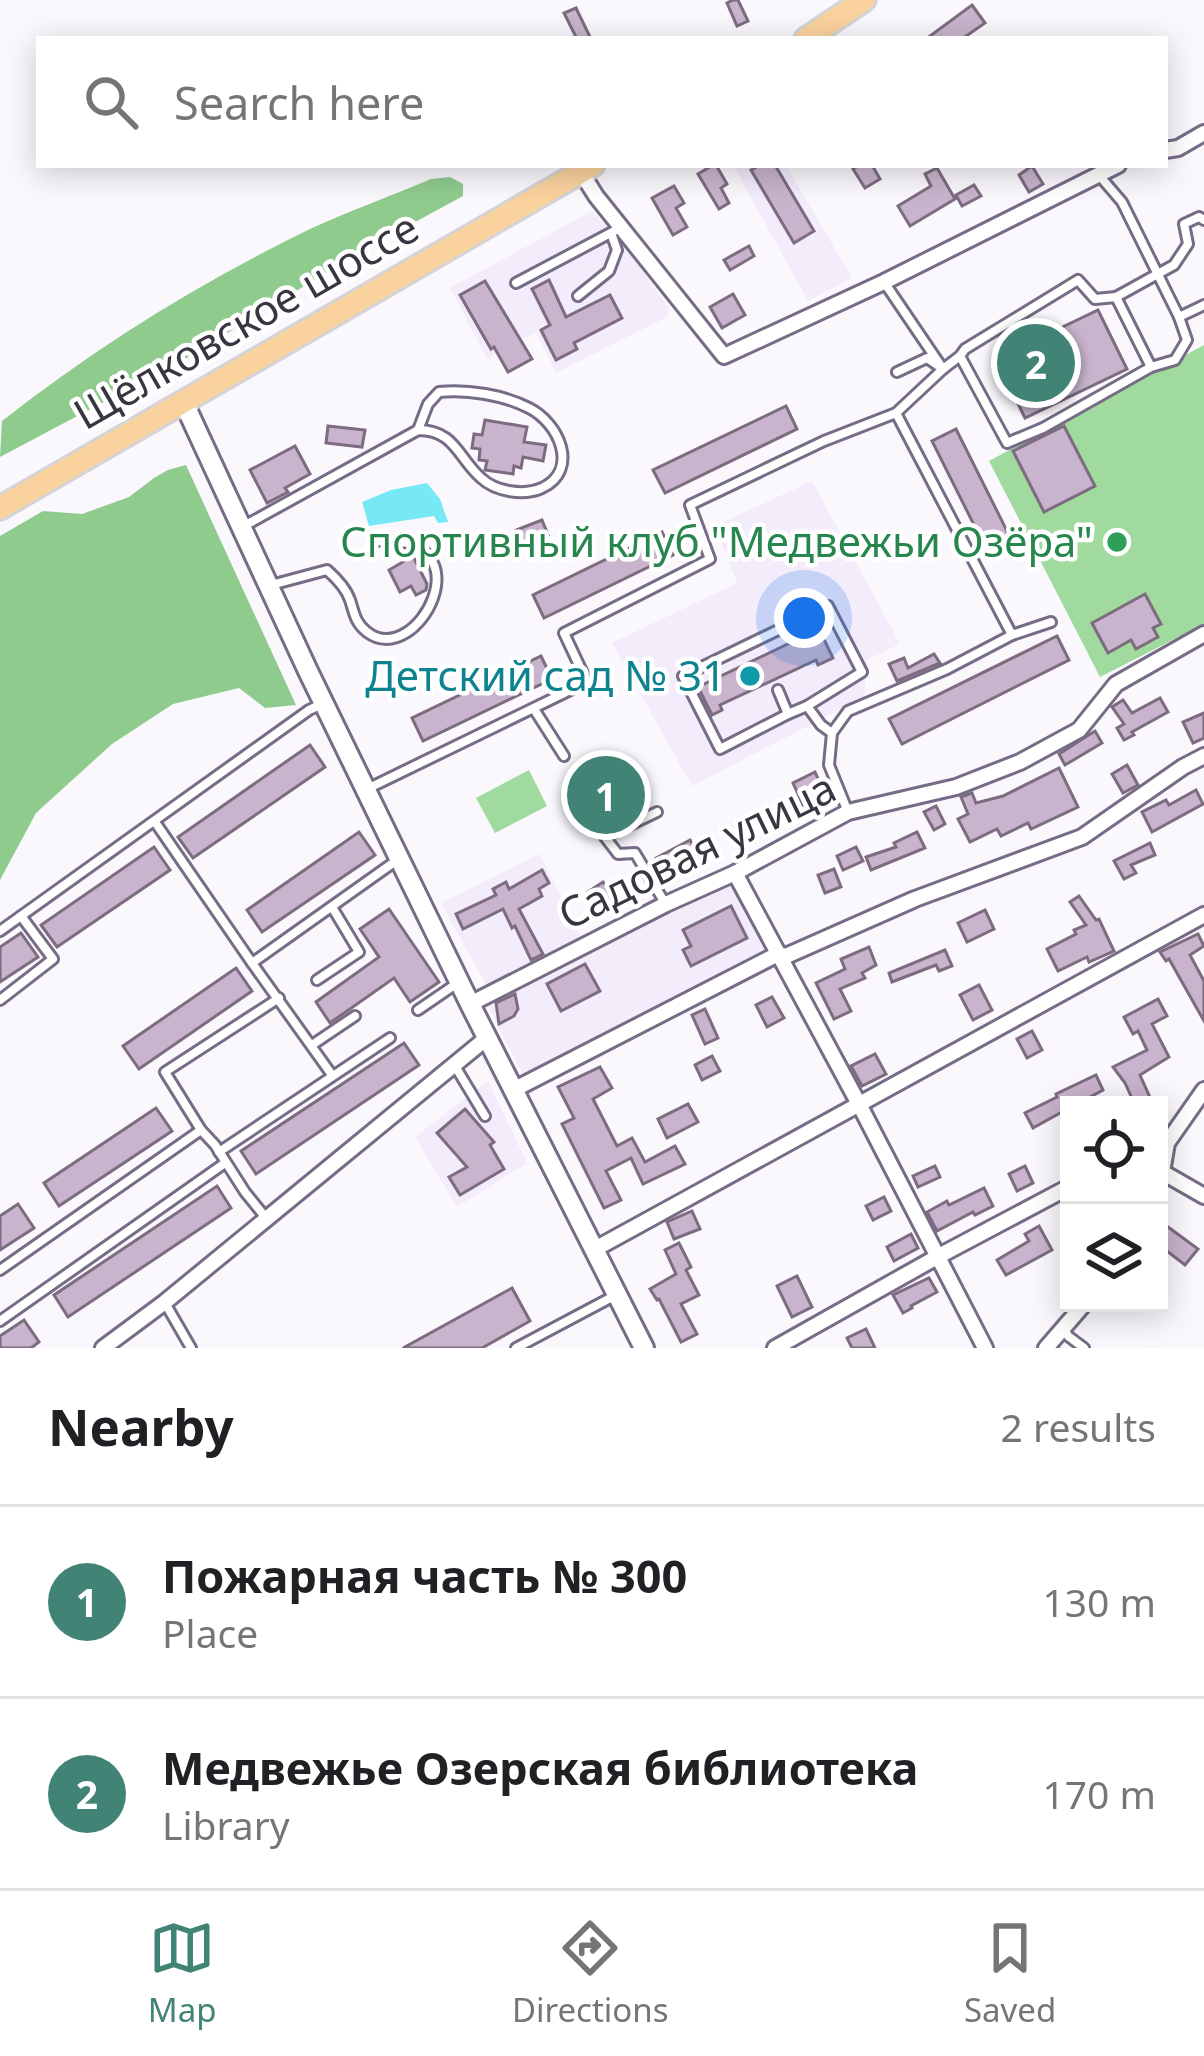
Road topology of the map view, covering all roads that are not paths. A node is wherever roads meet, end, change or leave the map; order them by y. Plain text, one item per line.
1 (864, 0) edge
2 (810, 36) edge
3 (1204, 133) edge
4 (1168, 149) edge
5 (1111, 168) edge
6 (587, 169) edge
7 (1098, 174) junction
8 (1204, 220) edge
9 (617, 230) junction
10 (1157, 272) junction
11 (884, 282) junction
12 (516, 283) dead end
13 (578, 296) dead end
14 (1116, 297) junction
15 (1204, 305) edge
16 (1179, 317) junction
17 (960, 356) junction
18 (1151, 367) junction
19 (943, 369) junction
20 (897, 372) dead end
21 (184, 403) junction
22 (896, 413) junction
23 (418, 430) junction
24 (0, 508) edge
25 (242, 527) junction
26 (376, 541) dead end
27 (269, 586) junction
28 (1051, 622) dead end
29 (1204, 634) edge
30 (1012, 635) junction
31 (778, 690) dead end
32 (324, 703) junction
33 (807, 706) junction
34 (534, 709) junction
35 (788, 714) junction
36 (832, 733) junction
37 (564, 756) dead end
38 (1204, 756) edge
39 (366, 790) junction
40 (657, 812) dead end
41 (848, 812) junction
42 (154, 822) junction
43 (401, 858) junction
44 (735, 873) junction
45 (666, 904) junction
46 (332, 907) junction
47 (1204, 915) edge
48 (21, 916) junction
49 (0, 931) edge
50 (778, 954) junction
51 (252, 963) junction
52 (316, 980) dead end
53 (460, 982) junction
54 (280, 998) junction
55 (0, 1000) edge
56 (470, 1004) junction
57 (418, 1010) dead end
58 (355, 1016) dead end
59 (494, 1034) junction
60 (390, 1038) dead end
61 (311, 1045) junction
62 (454, 1064) junction
63 (332, 1075) junction
64 (515, 1089) junction
65 (1204, 1090) edge
66 (860, 1106) junction
67 (485, 1116) dead end
68 (201, 1130) junction
69 (1168, 1142) edge
70 (219, 1152) junction
71 (225, 1163) junction
72 (1168, 1175) edge
73 (1060, 1192) edge
74 (1204, 1196) edge
75 (266, 1218) junction
76 (595, 1249) junction
77 (937, 1257) junction
78 (0, 1270) edge
79 (618, 1295) junction
80 (165, 1302) junction
81 (1077, 1312) edge
82 (0, 1321) edge
83 (1064, 1328) junction
84 (103, 1348) edge
85 (191, 1348) edge
86 (516, 1348) edge
87 (644, 1348) edge
88 (775, 1348) edge
89 (985, 1348) edge
90 (1046, 1348) edge
91 (1084, 1348) edge

1 - 2 main road
3 - 4 street
5 - 7 street
6 - 9 street
6 - 21 main road, Щёлковское шоссе
7 - 10 lane
7 - 11 street
8 - 10 lane
9 - 11 street
9 - 12 lane
9 - 13 lane
10 - 14 lane
10 - 16 lane
11 - 19 lane
14 - 17 lane
14 - 18 lane
15 - 16 lane
16 - 18 lane
17 - 18 lane
17 - 19 lane
19 - 20 lane
19 - 22 lane
21 - 24 main road, Щёлковское шоссе
21 - 25 street
22 - 30 lane
22 - 34 lane
23 - 23 lane
23 - 25 lane
25 - 27 street
26 - 27 lane
27 - 32 street
28 - 30 lane
29 - 41 street, Садовая улица
30 - 36 lane
31 - 35 lane
32 - 39 street
32 - 42 lane
33 - 35 lane
33 - 35 lane
33 - 36 lane
34 - 37 lane
34 - 39 lane
36 - 41 lane
38 - 50 street
39 - 43 street
40 - 45 lane
41 - 44 street, Садовая улица
42 - 48 lane
42 - 51 lane
43 - 46 lane
43 - 53 street
44 - 45 street, Садовая улица
44 - 50 street
45 - 56 street, Садовая улица
46 - 51 lane
46 - 52 lane
47 - 66 street
48 - 49 lane
48 - 55 lane
50 - 64 street
50 - 66 street
51 - 54 lane
53 - 56 street
53 - 57 lane
54 - 61 lane
54 - 68 lane
56 - 59 street
58 - 61 lane
59 - 62 street
59 - 64 street
60 - 63 lane
61 - 63 lane
62 - 67 lane
62 - 75 street
63 - 70 lane
64 - 76 street
65 - 69 street
66 - 76 street
66 - 77 street
68 - 70 lane
68 - 78 lane
70 - 71 lane
71 - 75 lane
71 - 82 lane
72 - 74 street
73 - 77 street
75 - 80 street
76 - 79 street
77 - 88 street
77 - 89 street
79 - 86 lane
79 - 87 street
80 - 84 street
80 - 85 lane
81 - 83 street
83 - 90 street
83 - 91 lane

